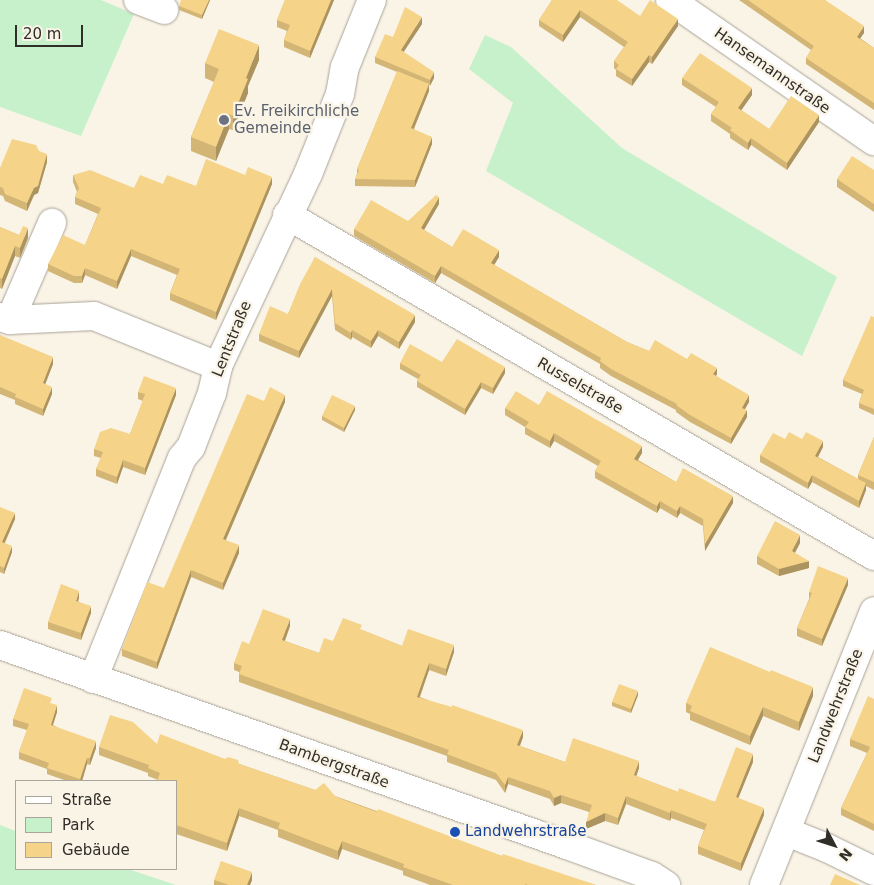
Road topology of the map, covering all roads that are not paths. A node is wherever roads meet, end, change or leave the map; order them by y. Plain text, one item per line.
1 (138, 0) edge
2 (372, 0) edge
3 (670, 0) edge
4 (164, 10) dead end
5 (874, 141) edge
6 (287, 215) junction
7 (52, 223) dead end
8 (5, 318) edge
9 (218, 366) junction
10 (874, 556) edge
11 (874, 611) edge
12 (0, 645) edge
13 (93, 679) junction
14 (786, 832) junction
15 (874, 871) edge
16 (666, 885) edge
17 (764, 885) edge

1 - 4 street
2 - 6 street, Lentstraße
3 - 5 street, Hansemannstraße
6 - 9 street, Lentstraße
6 - 10 street, Russelstraße
7 - 8 street
8 - 9 street
9 - 13 street, Lentstraße
11 - 14 street, Landwehrstraße
12 - 13 street, Bambergstraße
13 - 16 street, Bambergstraße
14 - 15 street
14 - 17 street, Landwehrstraße

